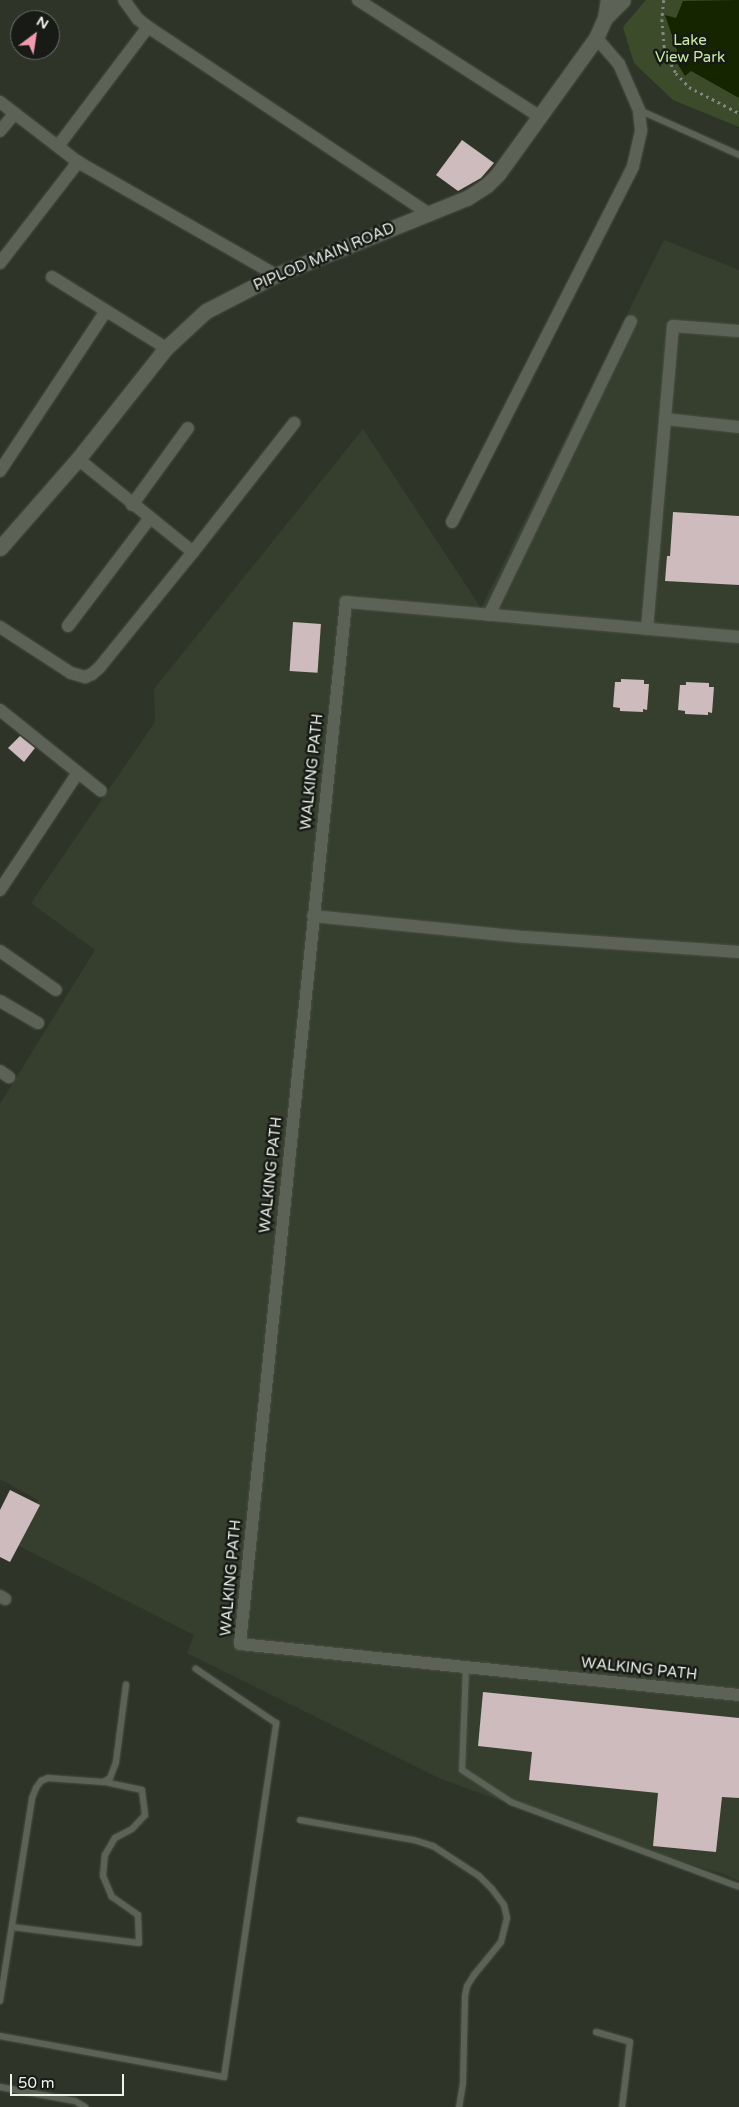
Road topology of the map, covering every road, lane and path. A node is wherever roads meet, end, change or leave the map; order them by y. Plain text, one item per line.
1 (124, 0) edge
2 (358, 0) edge
3 (608, 0) edge
4 (623, 0) edge
5 (664, 0) edge
6 (605, 18) junction
7 (148, 27) junction
8 (596, 38) junction
9 (0, 102) edge
10 (639, 110) junction
11 (15, 113) junction
12 (739, 113) edge
13 (539, 116) junction
14 (0, 131) edge
15 (58, 146) junction
16 (739, 155) edge
17 (78, 162) junction
18 (428, 213) junction
19 (0, 263) edge
20 (276, 275) junction
21 (52, 277) dead end
22 (106, 312) junction
23 (631, 321) dead end
24 (739, 331) edge
25 (166, 348) junction
26 (665, 419) junction
27 (294, 423) dead end
28 (739, 427) edge
29 (188, 428) dead end
30 (78, 459) junction
31 (0, 470) edge
32 (132, 504) junction
33 (150, 518) junction
34 (452, 522) dead end
35 (0, 548) edge
36 (193, 552) junction
37 (489, 615) junction
38 (68, 626) dead end
39 (0, 627) edge
40 (647, 629) junction
41 (739, 637) edge
42 (0, 710) edge
43 (77, 774) junction
44 (101, 791) dead end
45 (0, 890) edge
46 (313, 915) junction
47 (0, 951) edge
48 (739, 952) edge
49 (56, 990) dead end
50 (0, 1002) edge
51 (38, 1023) dead end
52 (466, 1668) junction
53 (196, 1669) dead end
54 (126, 1686) dead end
55 (739, 1695) edge
56 (103, 1782) junction
57 (300, 1820) dead end
58 (739, 1886) edge
59 (12, 1927) junction
60 (0, 2001) edge
61 (596, 2032) dead end
62 (0, 2036) edge
63 (0, 2087) edge
64 (85, 2107) edge
65 (459, 2107) edge
66 (622, 2107) edge

1 - 7 street
2 - 13 street
3 - 6 street, PIPLOD MAIN ROAD
4 - 6 street, PIPLOD MAIN ROAD
5 - 12 path
6 - 8 street, PIPLOD MAIN ROAD
7 - 15 street
7 - 18 street
8 - 10 street
8 - 13 street, PIPLOD MAIN ROAD
9 - 11 street
10 - 16 lane
10 - 34 street
11 - 14 street
11 - 15 street
13 - 18 street, PIPLOD MAIN ROAD
15 - 17 street
17 - 19 street
17 - 20 street
18 - 20 street, PIPLOD MAIN ROAD
20 - 25 street, PIPLOD MAIN ROAD
21 - 22 street
22 - 25 street
22 - 31 street
23 - 37 street
24 - 26 street
25 - 30 street, PIPLOD MAIN ROAD
26 - 28 street
26 - 40 street
27 - 36 street
29 - 32 street
30 - 32 street
30 - 35 street, PIPLOD MAIN ROAD
32 - 33 street
33 - 36 street
33 - 38 street
36 - 39 street
37 - 40 street, WALKING PATH
37 - 46 street, WALKING PATH
40 - 41 street, WALKING PATH
42 - 43 street
43 - 44 street
43 - 45 street
46 - 48 street
46 - 52 street, WALKING PATH
47 - 49 street
50 - 51 street
52 - 55 street, WALKING PATH
52 - 58 lane
53 - 62 lane
54 - 56 lane
56 - 59 lane
56 - 59 lane
57 - 65 lane
59 - 60 lane
61 - 66 lane
63 - 64 lane

